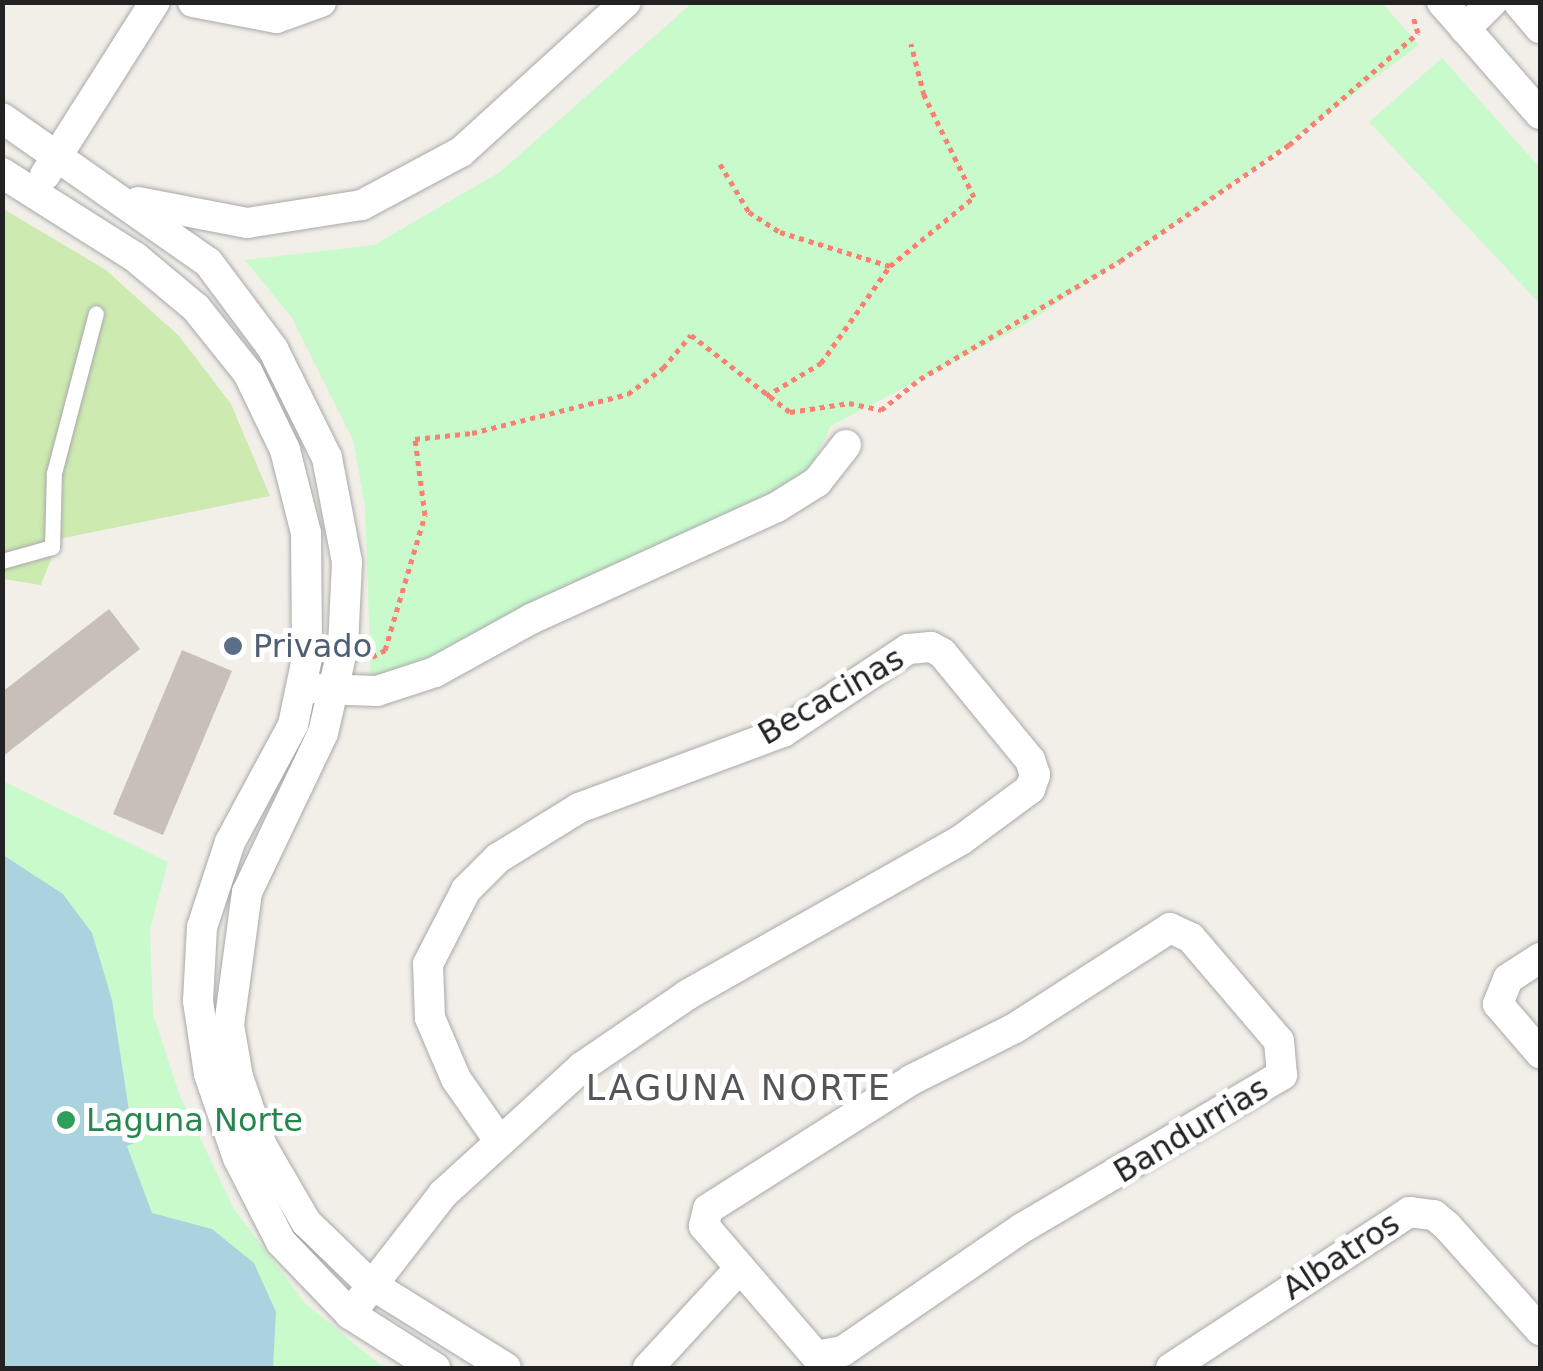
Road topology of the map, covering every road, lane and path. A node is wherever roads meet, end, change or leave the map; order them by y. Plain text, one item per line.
1 (155, 2) edge
2 (193, 2) edge
3 (321, 2) edge
4 (626, 2) edge
5 (1442, 2) edge
6 (1492, 2) edge
7 (1518, 2) edge
8 (1412, 17) dead end
9 (1540, 28) edge
10 (1465, 29) junction
11 (911, 44) dead end
12 (1540, 114) edge
13 (2, 118) edge
14 (54, 159) junction
15 (720, 164) dead end
16 (2, 172) edge
17 (111, 193) junction
18 (33, 195) junction
19 (220, 219) junction
20 (200, 256) junction
21 (890, 266) junction
22 (96, 313) dead end
23 (766, 396) junction
24 (846, 445) dead end
25 (2, 561) edge
26 (338, 676) junction
27 (301, 688) junction
28 (1540, 958) edge
29 (1540, 1052) edge
30 (498, 1139) junction
31 (738, 1270) junction
32 (368, 1283) junction
33 (350, 1314) junction
34 (1540, 1330) edge
35 (435, 1368) edge
36 (506, 1368) edge
37 (648, 1368) edge
38 (1171, 1368) edge

1 - 14 street
2 - 3 street
4 - 19 street
5 - 10 street
6 - 10 street
7 - 9 street
8 - 23 path
10 - 12 street
11 - 21 path
13 - 14 street
14 - 17 street
14 - 18 street
15 - 21 path
16 - 18 street
17 - 19 street
17 - 20 street
18 - 27 street
19 - 20 street
20 - 26 street
21 - 23 path
22 - 25 lane
23 - 26 path
24 - 26 street
26 - 27 street
26 - 32 street
27 - 33 street
28 - 29 street
30 - 30 street, Becacinas
30 - 32 street, Becacinas
31 - 31 street, Bandurrias
31 - 37 street
32 - 33 street, Becacinas
32 - 36 street
33 - 35 street
34 - 38 street, Albatros

